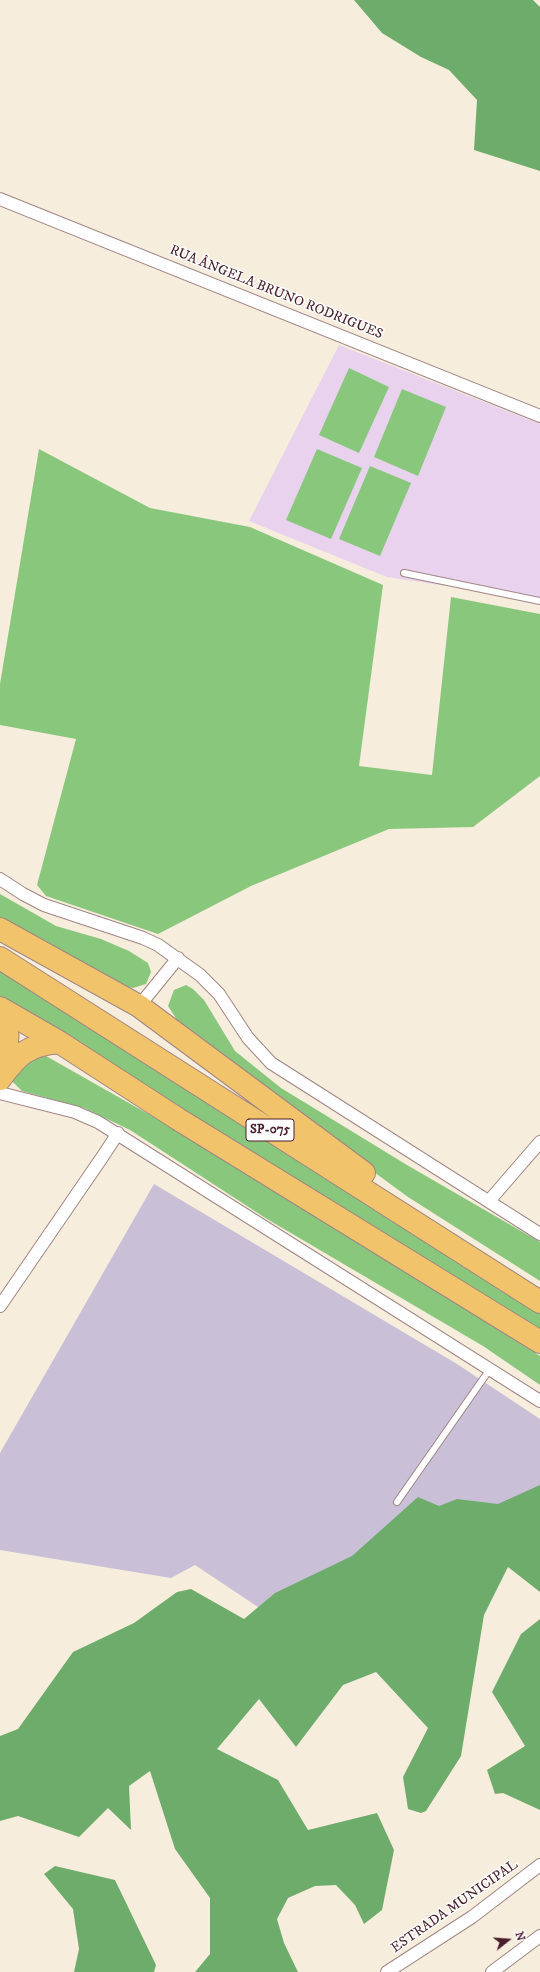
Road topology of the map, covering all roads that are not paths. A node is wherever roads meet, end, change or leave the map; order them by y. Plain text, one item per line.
1 (0, 199) edge
2 (540, 416) edge
3 (404, 573) dead end
4 (540, 601) edge
5 (0, 879) edge
6 (0, 929) edge
7 (0, 958) edge
8 (178, 958) junction
9 (139, 1006) junction
10 (0, 1008) edge
11 (0, 1011) edge
12 (59, 1042) junction
13 (0, 1060) edge
14 (0, 1079) edge
15 (0, 1093) edge
16 (118, 1133) junction
17 (540, 1142) edge
18 (489, 1201) junction
19 (429, 1231) junction
20 (540, 1234) edge
21 (540, 1302) edge
22 (0, 1306) edge
23 (540, 1342) edge
24 (490, 1369) junction
25 (540, 1401) edge
26 (397, 1502) dead end
27 (540, 1866) edge
28 (540, 1936) edge
29 (387, 1972) edge
30 (492, 1972) edge

1 - 2 street, RUA ÂNGELA BRUNO RODRIGUES
3 - 4 lane
5 - 8 street
6 - 9 highway
7 - 19 highway, SP-075
8 - 9 street
8 - 18 street
9 - 19 highway
10 - 12 highway, SP-075
11 - 13 highway
12 - 14 highway
12 - 23 highway, SP-075
15 - 16 street
16 - 22 street
16 - 24 street
17 - 18 street
18 - 20 street
19 - 21 highway, SP-075
24 - 25 street
24 - 26 lane
27 - 29 street, ESTRADA MUNICIPAL
28 - 30 street

